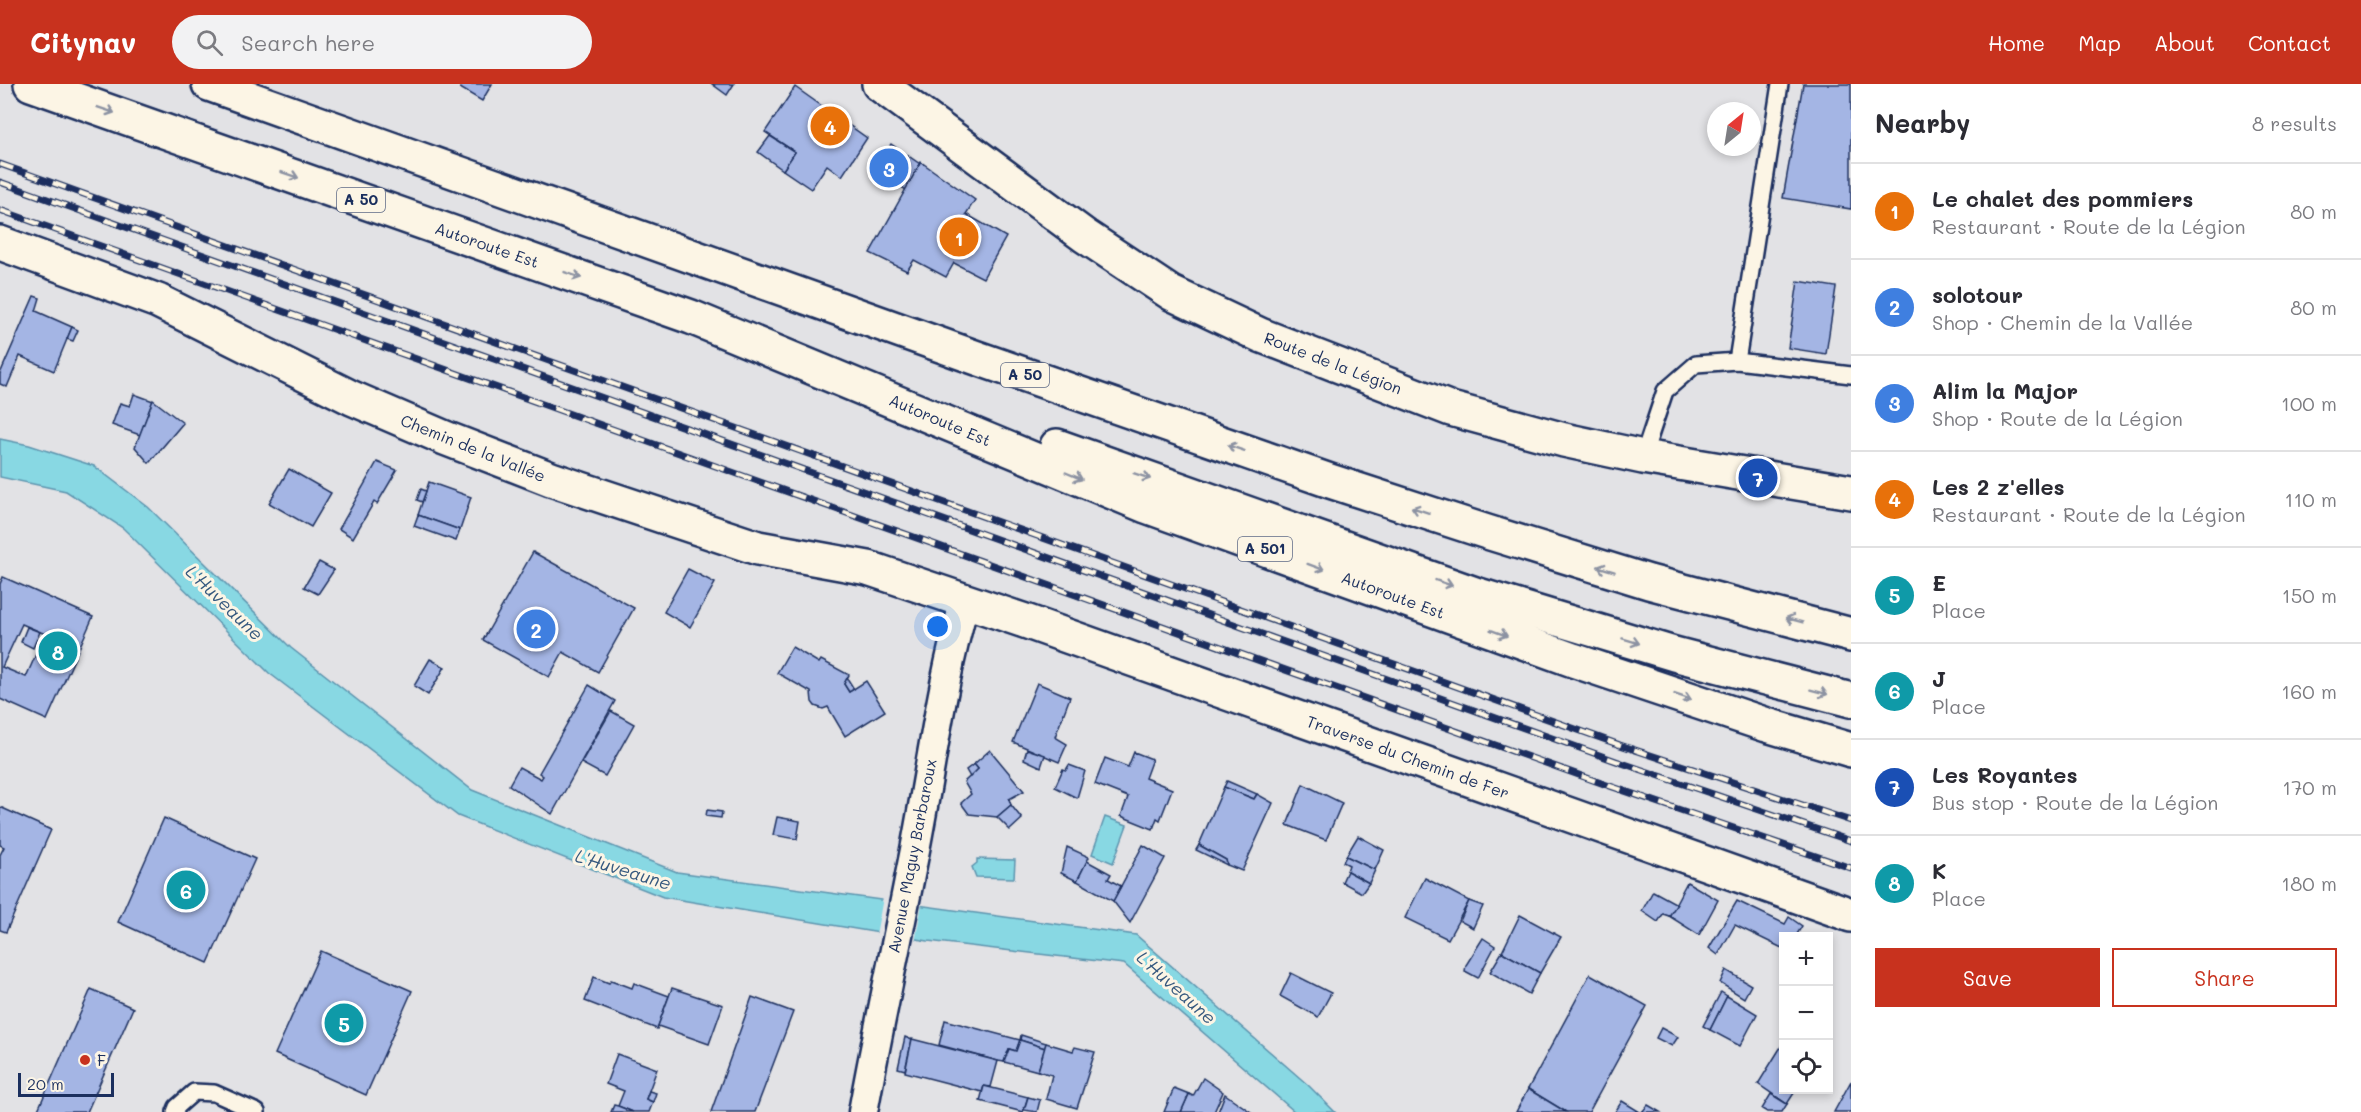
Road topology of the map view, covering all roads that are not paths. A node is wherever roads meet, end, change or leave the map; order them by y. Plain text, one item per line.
1 (31, 84) edge
2 (209, 84) edge
3 (879, 84) edge
4 (1780, 84) edge
5 (0, 243) edge
6 (691, 317) junction
7 (1737, 361) junction
8 (1851, 375) edge
9 (1643, 458) junction
10 (1851, 492) edge
11 (965, 601) junction
12 (1851, 635) edge
13 (1851, 700) edge
14 (1851, 750) edge
15 (1851, 915) edge
16 (175, 1112) edge
17 (257, 1112) edge
18 (863, 1112) edge

1 -> 6 main road, Autoroute Est / A 50
12 -> 2 main road, A 50
3 - 9 main road, Route de la Légion
4 - 7 lane
5 - 11 main road, Chemin de la Vallée
6 -> 13 main road, A 50
6 -> 14 main road, Autoroute Est / A 501
7 - 8 lane
7 - 9 lane
9 - 10 main road, Route de la Légion
11 - 15 main road, Traverse du Chemin de Fer
11 - 18 street, Avenue Maguy Barbaroux
16 - 17 lane

